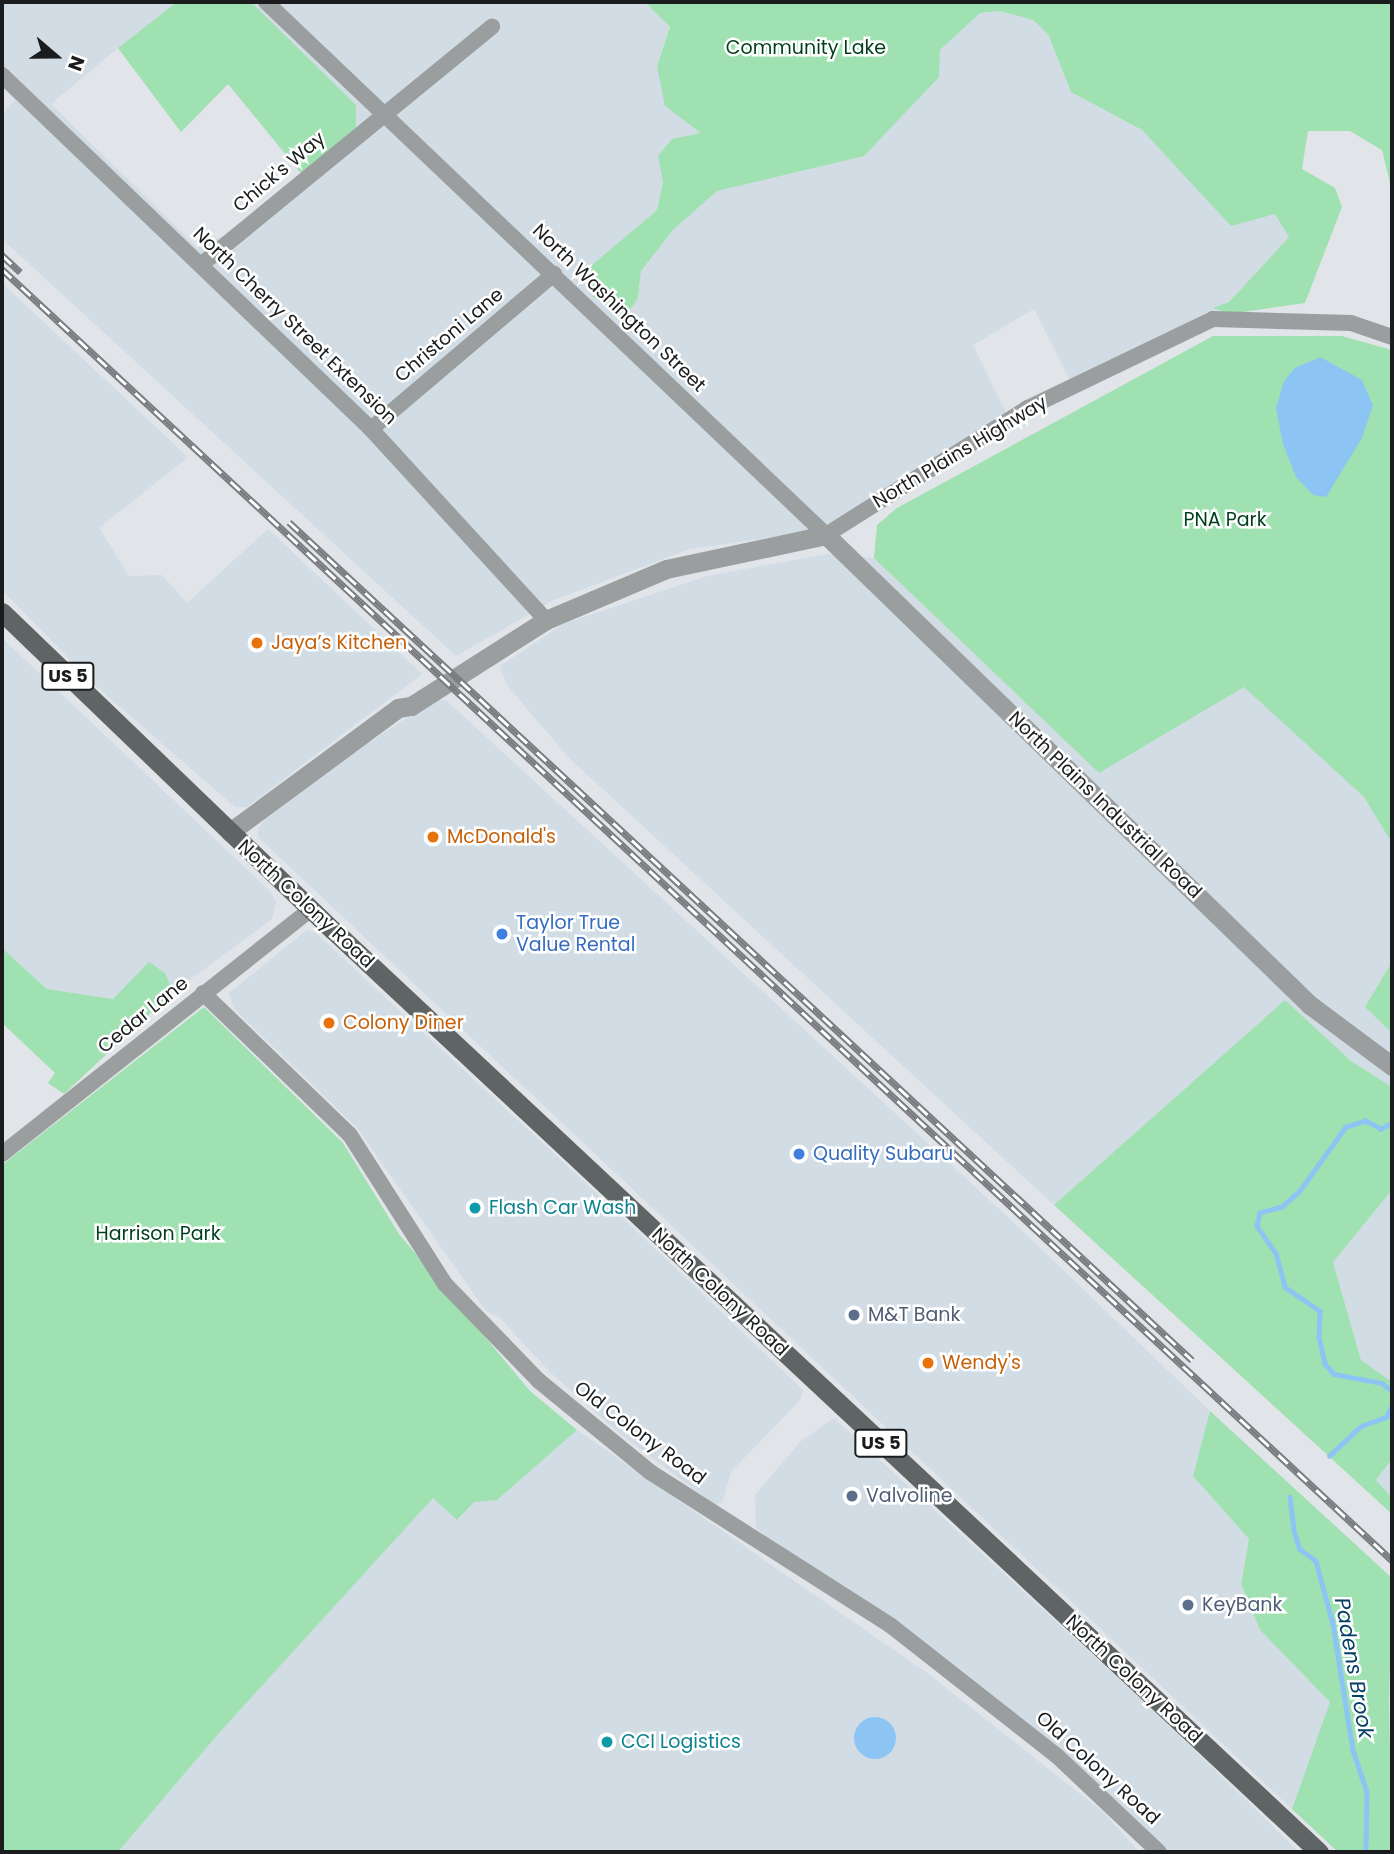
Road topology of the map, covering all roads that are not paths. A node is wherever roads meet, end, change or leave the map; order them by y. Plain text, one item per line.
1 (266, 2) edge
2 (492, 27) dead end
3 (2, 75) edge
4 (383, 112) junction
5 (202, 264) junction
6 (554, 274) junction
7 (1392, 337) edge
8 (372, 429) junction
9 (826, 535) junction
10 (2, 612) edge
11 (539, 624) junction
12 (230, 832) junction
13 (311, 909) junction
14 (203, 993) junction
15 (1392, 1066) edge
16 (2, 1154) edge
17 (1159, 1852) edge
18 (1319, 1852) edge

1 - 4 street, North Washington Street
2 - 4 street, Chick's Way
3 - 5 street, North Cherry Street Extension
4 - 5 street, Chick's Way
4 - 6 street, North Washington Street
5 - 8 street, North Cherry Street Extension
6 - 8 street, Christoni Lane
6 - 9 street, North Washington Street
7 - 9 street, North Plains Highway
8 - 11 street, North Cherry Street Extension
9 - 11 street, North Plains Highway
9 - 15 street, North Plains Industrial Road
10 - 12 main road, North Colony Road / US 5
11 - 12 street, North Plains Highway
12 - 13 main road, North Colony Road / US 5
13 - 14 street, Cedar Lane
13 - 18 main road, North Colony Road / US 5
14 - 16 street, Cedar Lane
14 - 17 street, Old Colony Road

